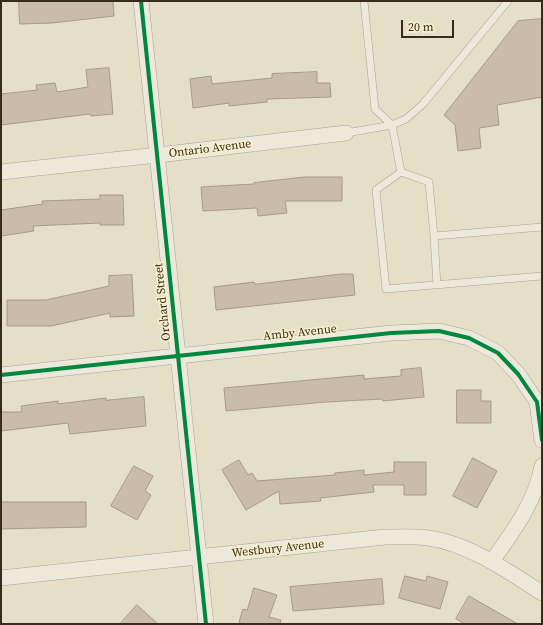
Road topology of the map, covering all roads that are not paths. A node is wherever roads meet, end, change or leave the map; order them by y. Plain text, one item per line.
1 (141, 1) edge
2 (364, 1) edge
3 (508, 1) edge
4 (392, 125) junction
5 (346, 133) joint
6 (158, 156) junction
7 (1, 172) edge
8 (401, 172) junction
9 (542, 227) edge
10 (434, 236) junction
11 (542, 276) edge
12 (437, 284) junction
13 (178, 356) junction
14 (1, 375) edge
15 (539, 402) edge
16 (542, 440) edge
17 (542, 466) edge
18 (200, 557) junction
19 (492, 561) junction
20 (1, 578) edge
21 (542, 592) edge
22 (206, 624) edge

1 - 6 street, Orchard Street
2 - 4 lane
3 - 4 lane
4 - 5 lane
4 - 8 lane
5 - 6 street, Ontario Avenue
6 - 7 street, Ontario Avenue
6 - 13 street, Orchard Street
8 - 10 lane
8 - 12 lane
9 - 10 lane
10 - 12 lane
11 - 12 lane
13 - 14 street, Amby Avenue
13 - 15 street, Amby Avenue
13 - 18 street, Orchard Street
15 - 16 street, Amby Avenue
17 - 19 street
18 - 19 street, Westbury Avenue
18 - 20 street, Westbury Avenue
18 - 22 street, Orchard Street
19 - 21 street, Westbury Avenue

